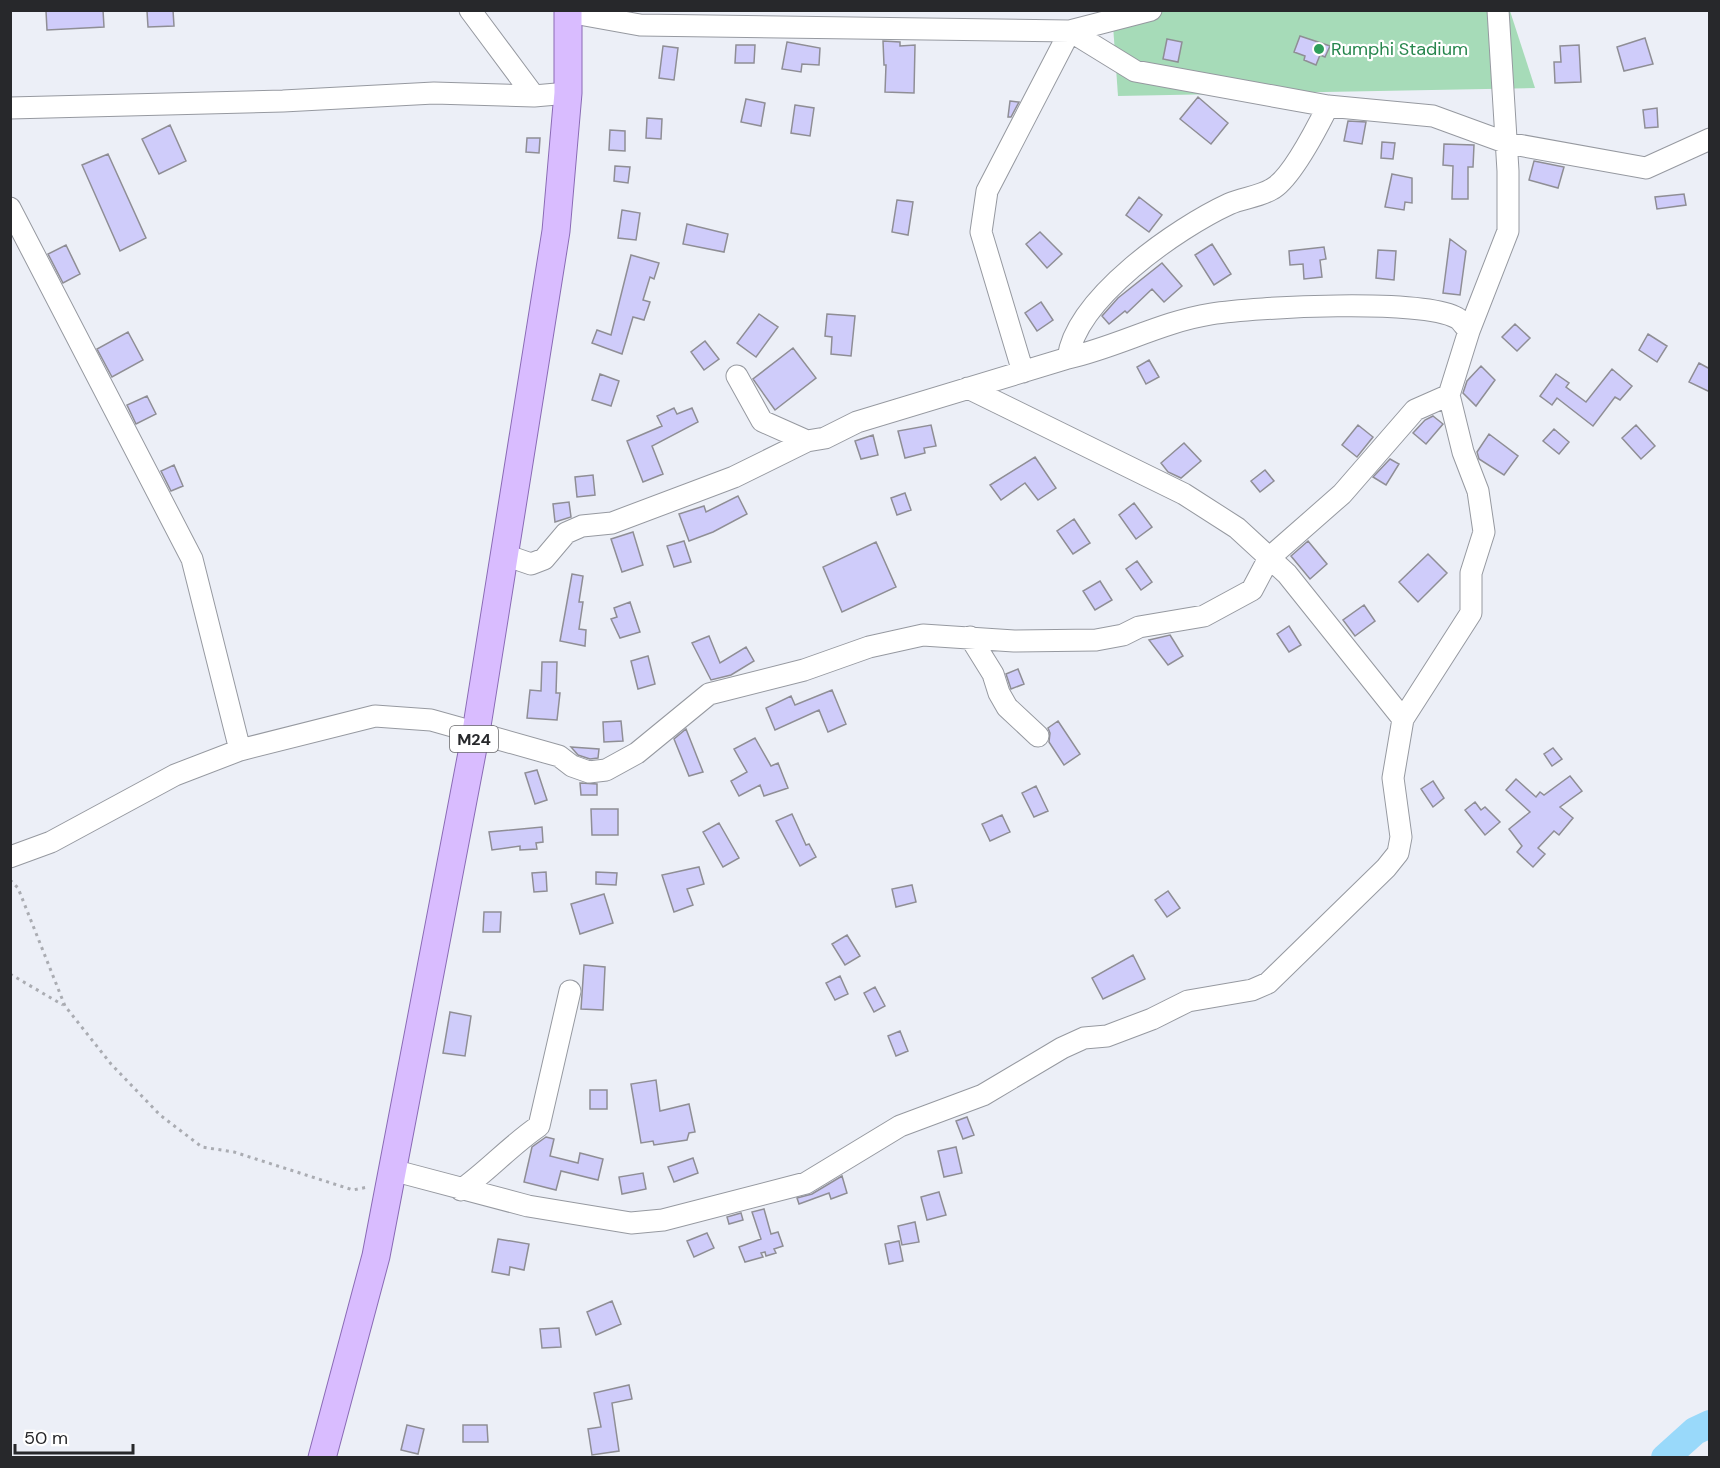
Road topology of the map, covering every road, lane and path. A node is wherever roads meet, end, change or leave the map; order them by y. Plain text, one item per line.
1 (470, 10) edge
2 (1151, 10) edge
3 (1498, 10) edge
4 (568, 11) edge
5 (862, 19) edge
6 (1070, 31) junction
7 (568, 93) junction
8 (534, 96) junction
9 (1328, 106) junction
10 (10, 108) edge
11 (1710, 140) edge
12 (1507, 143) junction
13 (10, 208) edge
14 (1469, 331) junction
15 (1068, 358) junction
16 (1023, 372) junction
17 (737, 376) dead end
18 (968, 388) junction
19 (1449, 395) junction
20 (807, 441) junction
21 (505, 555) junction
22 (1269, 558) junction
23 (970, 637) junction
24 (1403, 718) junction
25 (476, 732) junction
26 (1038, 736) dead end
27 (240, 750) junction
28 (10, 856) edge
29 (10, 880) edge
30 (10, 974) edge
31 (570, 991) dead end
32 (65, 1006) junction
33 (391, 1176) junction
34 (460, 1190) junction
35 (322, 1458) edge

1 - 8 street
2 - 6 street
3 - 12 street
4 - 5 street
4 - 7 main road, M24
5 - 6 street
6 - 9 street
6 - 16 street
7 - 8 street
7 - 21 main road, M24
8 - 10 street
9 - 12 street
9 - 15 street
11 - 12 street
12 - 14 street
13 - 27 street
14 - 15 street
14 - 19 street
15 - 16 street
16 - 18 street
17 - 20 street
18 - 20 street
18 - 22 street
19 - 22 street
19 - 24 street
20 - 21 street
21 - 25 main road, M24
22 - 23 street
22 - 24 street
23 - 25 street
23 - 26 street
24 - 34 street
25 - 27 street
25 - 33 main road, M24
27 - 28 street
29 - 32 path
30 - 32 path
31 - 34 street
32 - 33 path
33 - 34 street
33 - 35 main road, M24

